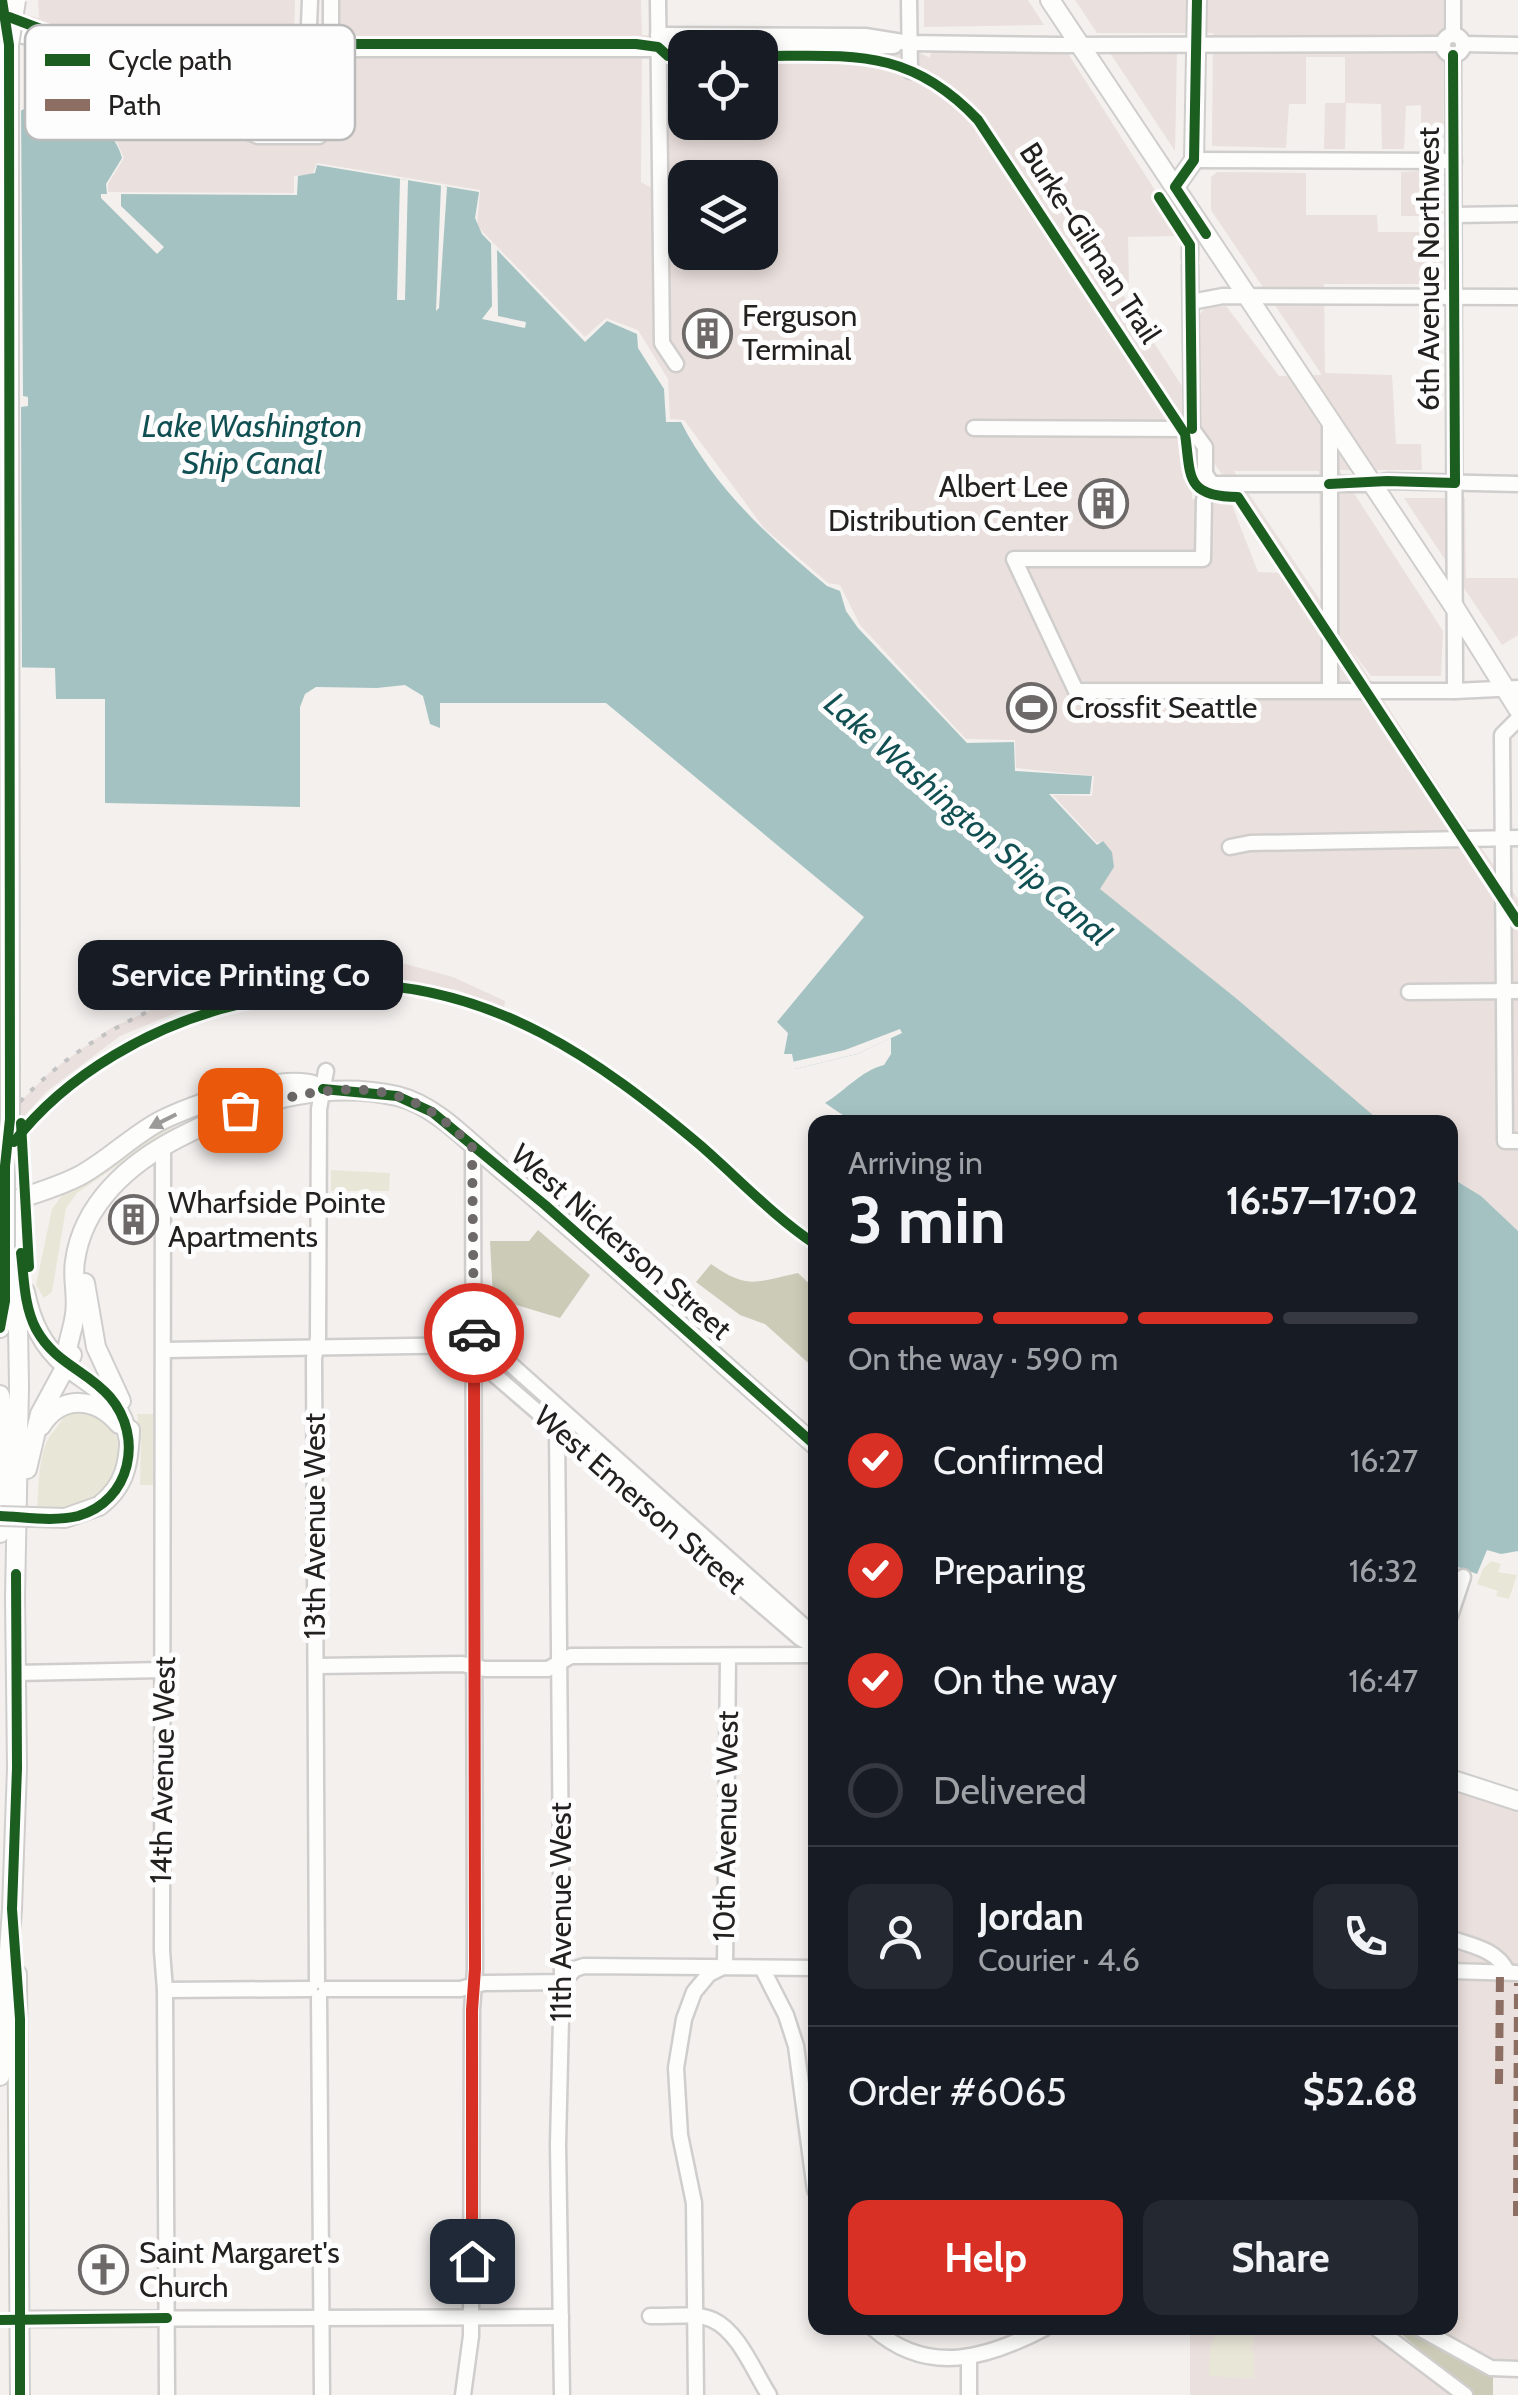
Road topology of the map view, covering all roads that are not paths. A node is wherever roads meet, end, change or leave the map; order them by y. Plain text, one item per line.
1 (9, 0) edge
2 (310, 0) edge
3 (331, 0) edge
4 (658, 0) edge
5 (909, 0) edge
6 (1050, 0) edge
7 (1197, 0) edge
8 (1453, 0) edge
9 (315, 25) edge
10 (325, 25) edge
11 (4, 38) edge
12 (658, 41) junction
13 (909, 43) junction
14 (668, 44) edge
15 (1453, 44) junction
16 (1078, 45) junction
17 (1518, 45) edge
18 (1196, 46) junction
19 (355, 48) edge
20 (778, 49) edge
21 (910, 71) dead end
22 (1194, 160) junction
23 (1454, 161) junction
24 (1174, 187) junction
25 (1454, 214) junction
26 (1518, 214) edge
27 (1190, 257) dead end
28 (1247, 295) junction
29 (1454, 297) junction
30 (1518, 297) edge
31 (1190, 302) junction
32 (676, 364) dead end
33 (1330, 422) junction
34 (974, 428) dead end
35 (1192, 429) junction
36 (1454, 483) junction
37 (1212, 484) junction
38 (1328, 484) junction
39 (1370, 484) junction
40 (1518, 484) edge
41 (1455, 608) junction
42 (1512, 688) edge
43 (1330, 690) junction
44 (1455, 691) junction
45 (1518, 709) edge
46 (1518, 719) edge
47 (1511, 838) edge
48 (1230, 847) dead end
49 (1511, 991) edge
50 (1409, 992) dead end
51 (324, 1080) junction
52 (10, 1119) junction
53 (1512, 1141) edge
54 (163, 1146) junction
55 (472, 1146) junction
56 (8, 1207) edge
57 (15, 1267) junction
58 (80, 1284) junction
59 (5, 1301) junction
60 (28, 1306) junction
61 (0, 1328) edge
62 (474, 1345) junction
63 (316, 1348) junction
64 (165, 1350) junction
65 (66, 1365) junction
66 (0, 1395) edge
67 (558, 1428) junction
68 (6, 1437) junction
69 (32, 1440) junction
70 (808, 1440) edge
71 (129, 1441) junction
72 (0, 1516) edge
73 (0, 1534) edge
74 (16, 1574) junction
75 (1463, 1577) dead end
76 (1458, 1592) edge
77 (808, 1630) edge
78 (808, 1641) edge
79 (808, 1655) edge
80 (728, 1657) junction
81 (559, 1664) junction
82 (316, 1666) junction
83 (474, 1667) junction
84 (163, 1670) junction
85 (16, 1673) junction
86 (1458, 1782) edge
87 (1518, 1801) edge
88 (12, 1909) junction
89 (1458, 1941) edge
90 (725, 1966) junction
91 (762, 1968) junction
92 (808, 1968) edge
93 (1458, 1971) edge
94 (1513, 1972) edge
95 (562, 1982) junction
96 (474, 1986) junction
97 (318, 1989) junction
98 (165, 1990) junction
99 (0, 2076) edge
100 (808, 2137) edge
101 (650, 2316) dead end
102 (696, 2316) junction
103 (561, 2317) junction
104 (167, 2318) junction
105 (322, 2318) junction
106 (472, 2318) junction
107 (11, 2319) edge
108 (885, 2335) edge
109 (1032, 2335) edge
110 (1385, 2335) edge
111 (1431, 2335) edge
112 (969, 2359) junction
113 (1518, 2370) edge
114 (20, 2395) edge
115 (167, 2395) edge
116 (322, 2395) edge
117 (463, 2395) edge
118 (562, 2395) edge
119 (696, 2395) edge
120 (769, 2395) edge
121 (969, 2395) edge
122 (1465, 2395) edge

1 - 11 main road, bridge
2 - 9 street
3 - 10 street
4 - 12 street
5 - 13 street
6 - 16 main road
7 - 18 main road
8 - 15 street, 6th Avenue Northwest
11 - 52 main road, bridge
12 - 13 street
12 - 14 street
12 - 19 street
12 - 32 street
13 - 16 street
13 - 20 street
13 - 21 street
15 - 17 street
15 - 18 street
15 - 23 street, 6th Avenue Northwest
16 - 18 street
16 - 24 main road
18 - 22 main road
22 - 23 street
22 - 24 main road
23 - 25 street, 6th Avenue Northwest
24 - 28 main road
25 - 26 street
25 - 29 street, 6th Avenue Northwest
27 - 31 street
28 - 29 street
28 - 31 street
28 - 33 main road
29 - 30 street
29 - 36 street, 6th Avenue Northwest
31 - 35 street
33 - 38 street
33 - 39 main road
34 - 35 street
35 - 37 street
36 - 39 street
36 - 40 street
36 - 41 street, 6th Avenue Northwest
37 - 38 street
37 - 43 street
38 - 39 street
38 - 43 street
39 - 41 main road
41 - 42 main road
41 - 44 street, 6th Avenue Northwest
42 - 44 street
42 - 45 main road
43 - 44 street
46 - 47 street
47 - 48 street
47 - 49 street
49 - 50 street
49 - 53 street
51 - 54 main road, West Nickerson Street
51 - 55 main road, West Nickerson Street
51 -> 56 main road
51 - 63 street, 13th Avenue West
52 - 56 main road, bridge
52 - 57 main road, bridge
54 - 58 main road, West Nickerson Street
54 - 64 street, 14th Avenue West
55 - 62 street
55 - 70 main road, West Nickerson Street
56 - 57 main road
57 - 59 main road
57 - 60 main road
57 - 74 main road
58 - 60 main road
58 - 65 main road
58 - 71 main road
59 - 61 main road
59 - 68 main road
60 - 65 main road
62 - 63 street
62 - 67 street, West Emerson Street
62 - 77 street, West Emerson Street
62 - 83 street
63 - 64 street
63 - 82 street, 13th Avenue West
64 - 84 street, 14th Avenue West
65 - 69 main road
65 - 71 main road
66 - 68 main road
67 - 78 street, West Emerson Street
67 - 81 street, 11th Avenue West
68 - 73 main road
69 - 71 main road
69 - 74 main road
71 - 72 main road, bridge
74 - 85 main road
75 - 76 street
79 - 80 street
80 - 81 street
80 - 90 street, 10th Avenue West
81 - 83 street
81 - 95 street, 11th Avenue West
82 - 83 street
82 - 97 street, 13th Avenue West
83 - 96 street
84 - 85 street
84 - 98 street, 14th Avenue West
85 - 88 main road
86 - 87 main road
88 - 99 main road
88 - 107 main road
89 - 94 street
90 - 91 street
90 - 95 street
90 - 102 street, 10th Avenue West
91 - 92 street
91 - 100 street
93 - 94 street
95 - 96 street
95 - 103 street, 11th Avenue West
96 - 97 street
96 - 106 street
97 - 98 street
97 - 105 street, 13th Avenue West
98 - 104 street, 14th Avenue West
101 - 102 street
102 - 119 street, 10th Avenue West
102 - 120 street
103 - 106 street
103 - 118 street, 11th Avenue West
104 - 105 street
104 - 107 street
104 - 115 street, 14th Avenue West
105 - 106 street
105 - 116 street, 13th Avenue West
106 - 117 street
107 - 114 main road
108 - 112 street
109 - 112 street
110 - 122 street
111 - 113 street
112 - 121 street

